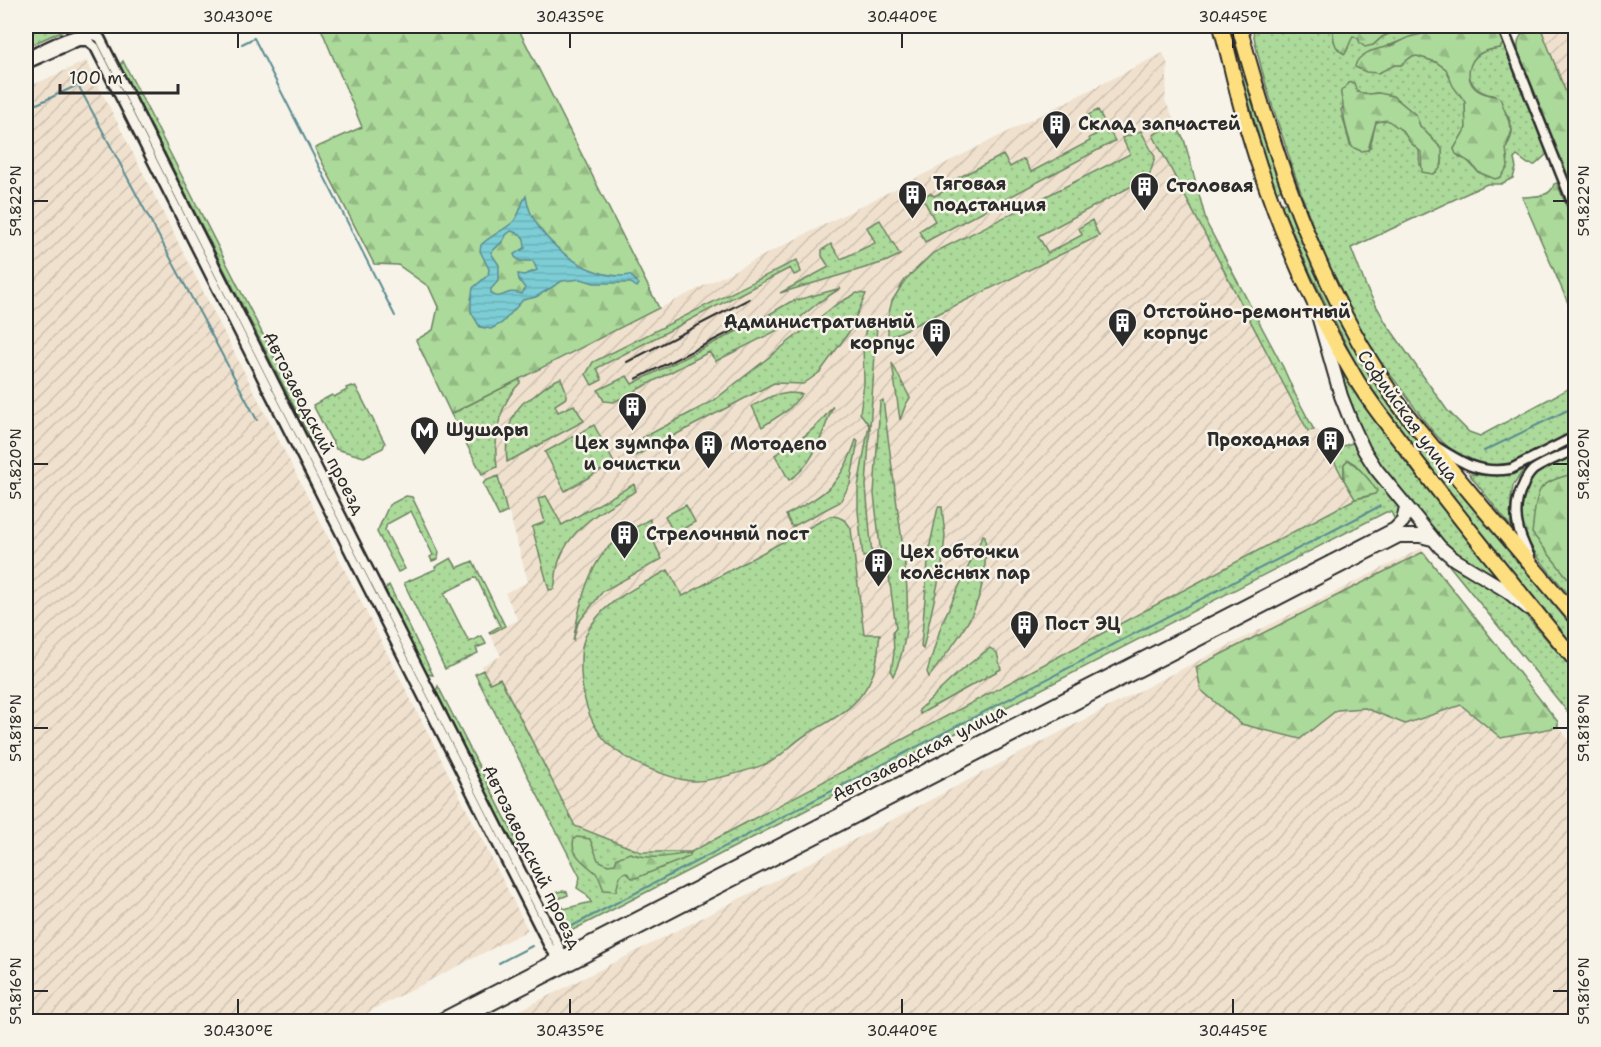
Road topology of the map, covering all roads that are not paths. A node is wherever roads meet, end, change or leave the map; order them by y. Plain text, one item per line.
1 (1221, 26) edge
2 (1239, 26) edge
3 (1246, 26) edge
4 (1502, 26) edge
5 (26, 57) edge
6 (26, 64) edge
7 (1252, 73) junction
8 (1293, 199) junction
9 (1272, 206) junction
10 (1575, 212) edge
11 (1313, 301) junction
12 (1575, 436) edge
13 (1426, 439) junction
14 (1575, 449) edge
15 (1406, 507) junction
16 (1432, 539) junction
17 (1539, 574) junction
18 (1540, 617) junction
19 (1575, 618) edge
20 (1575, 661) edge
21 (562, 961) junction
22 (437, 1022) edge
23 (456, 1022) edge

1 - 9 main road, Софийская улица
2 - 7 main road, Софийская улица
3 - 7 main road
4 - 10 street
5 - 21 street, Автозаводский проезд
6 - 21 street, Автозаводский проезд
7 - 8 main road, Софийская улица
8 - 9 main road
8 - 13 main road, Софийская улица
9 - 11 main road, Софийская улица
11 - 15 street
11 - 18 main road, Софийская улица
12 - 13 street
13 - 17 main road, Софийская улица
14 - 17 street
15 - 16 street
15 - 21 street, Автозаводская улица
16 - 18 street
16 - 21 street, Автозаводская улица
17 - 19 main road, Софийская улица
18 - 20 main road, Софийская улица
21 - 22 street, Автозаводская улица
21 - 23 street, Автозаводская улица

